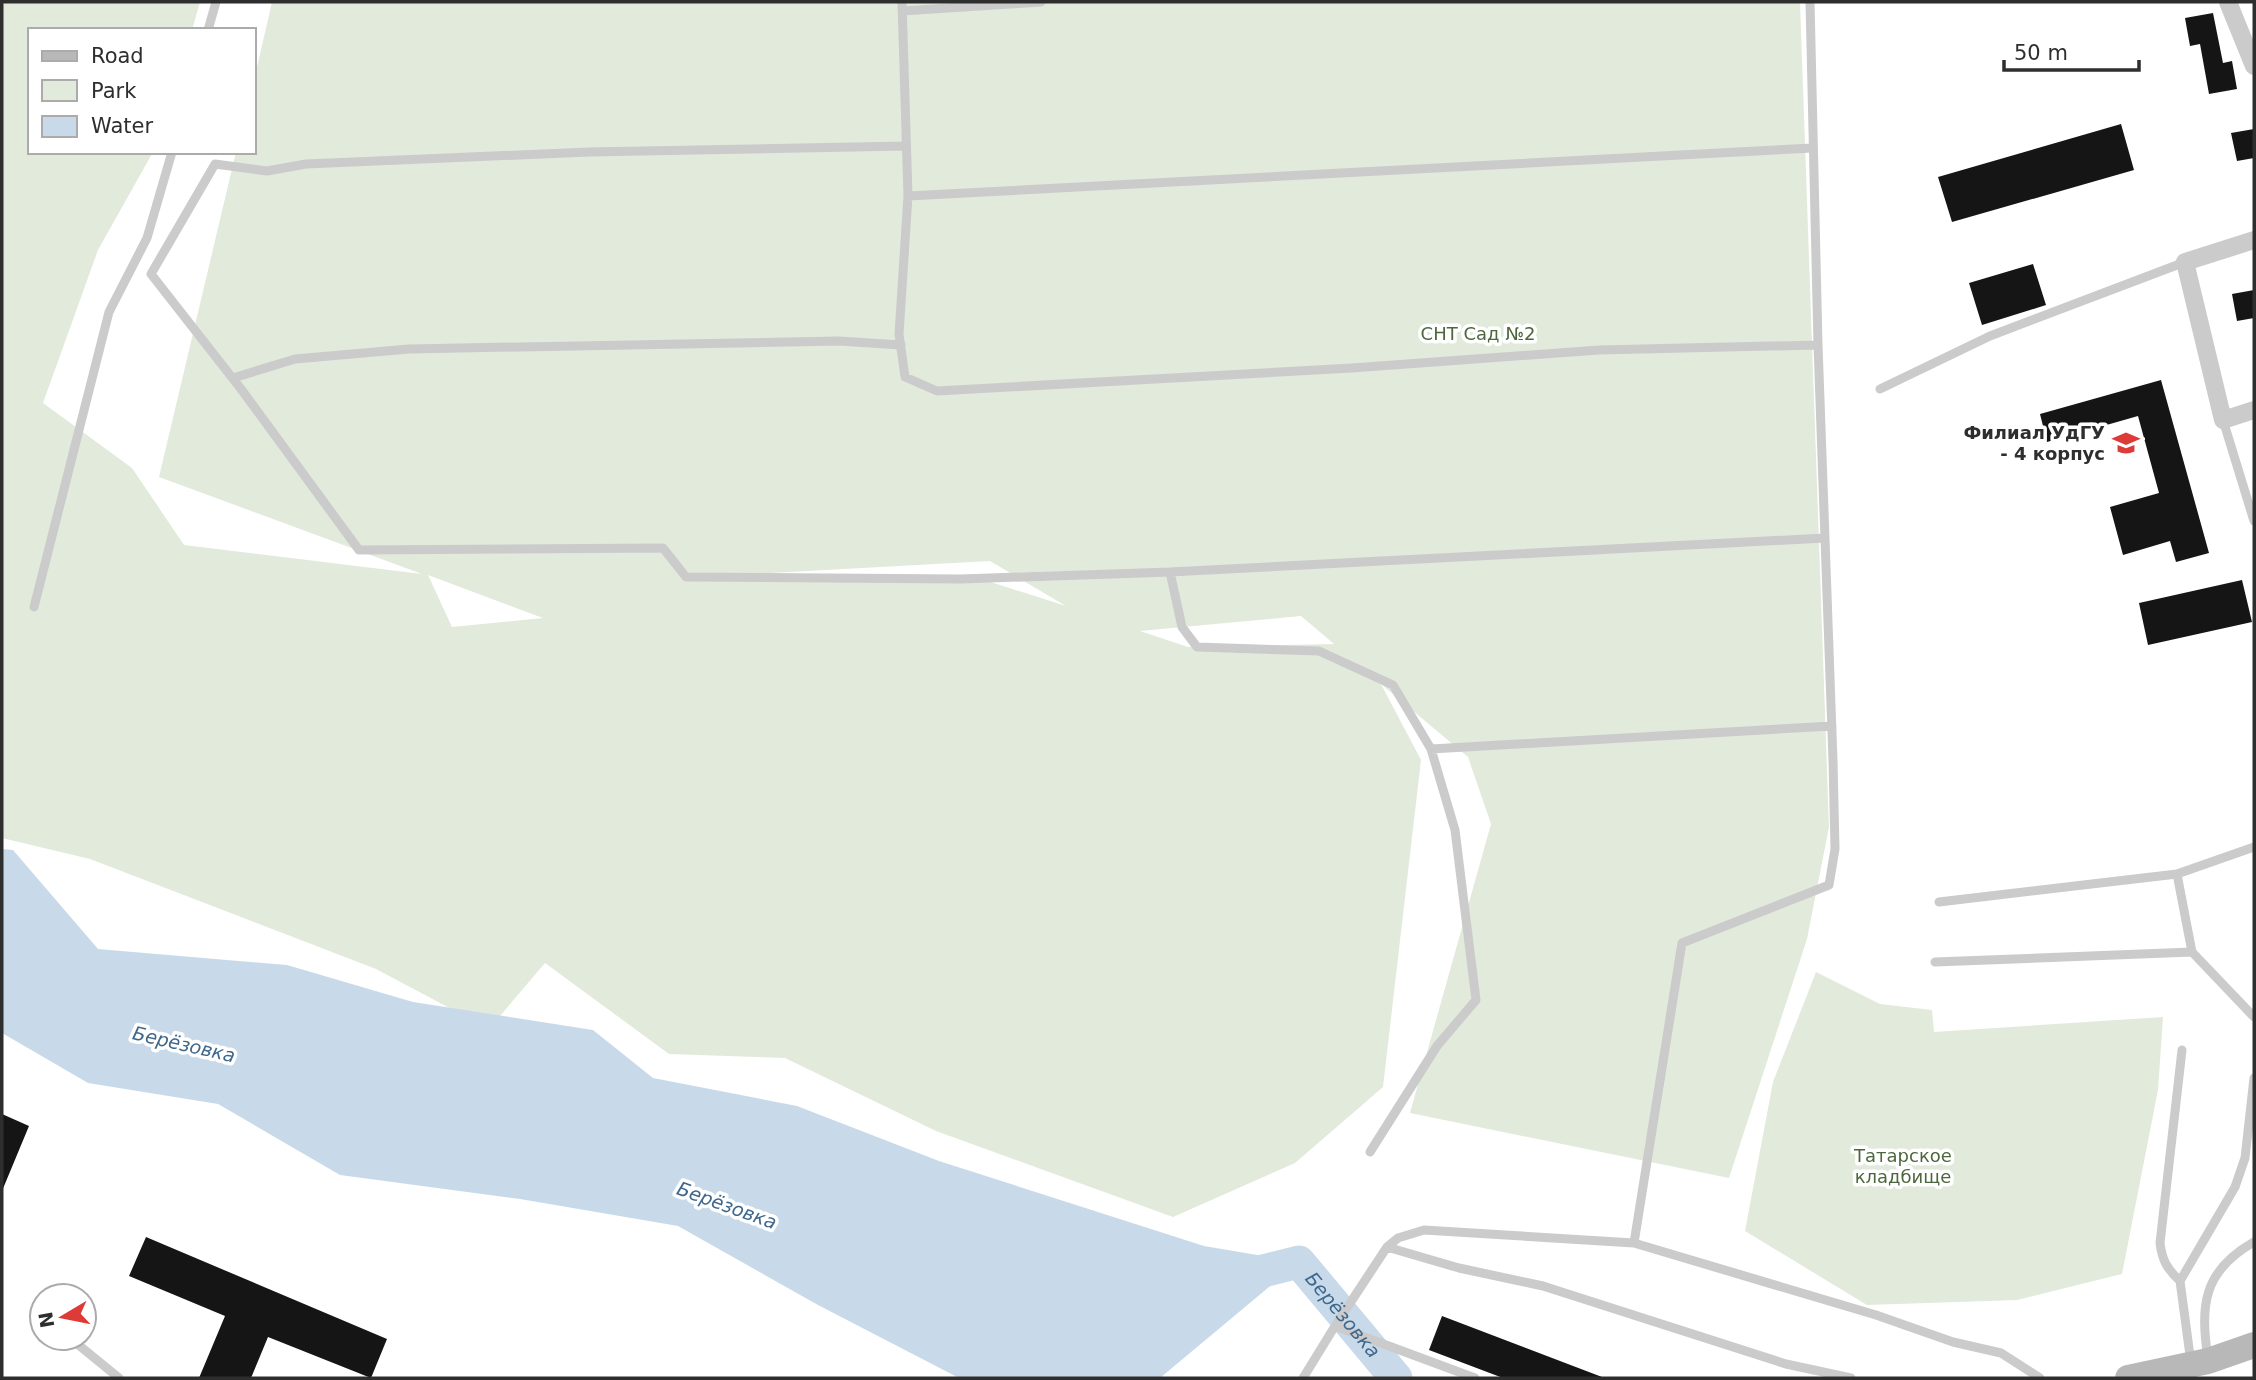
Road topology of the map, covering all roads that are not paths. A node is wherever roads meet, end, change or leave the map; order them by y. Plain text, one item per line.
1 (216, 2) edge
2 (1041, 2) edge
3 (1810, 2) edge
4 (2228, 2) edge
5 (902, 6) edge
6 (209, 28) edge
7 (2254, 66) edge
8 (906, 146) junction
9 (1813, 148) junction
10 (171, 154) edge
11 (908, 197) junction
12 (2254, 240) edge
13 (2185, 262) junction
14 (901, 345) junction
15 (1818, 345) junction
16 (233, 378) junction
17 (1880, 389) dead end
18 (2254, 411) edge
19 (2223, 420) junction
20 (2254, 521) edge
21 (1825, 538) junction
22 (1170, 572) junction
23 (34, 607) dead end
24 (1832, 726) junction
25 (1431, 749) junction
26 (2254, 847) edge
27 (2177, 874) junction
28 (1939, 902) dead end
29 (2192, 953) junction
30 (1935, 962) dead end
31 (2254, 1017) edge
32 (2182, 1051) dead end
33 (2254, 1078) edge
34 (1370, 1152) dead end
35 (1634, 1242) junction
36 (2254, 1242) edge
37 (1387, 1247) junction
38 (2180, 1281) junction
39 (1335, 1326) junction
40 (2254, 1345) edge
41 (87, 1352) edge
42 (2197, 1368) edge
43 (118, 1378) edge
44 (1303, 1378) edge
45 (1475, 1378) edge
46 (1851, 1378) edge
47 (2040, 1378) edge
48 (2129, 1378) edge

1 - 6 lane
2 - 5 lane
3 - 9 lane
4 - 7 street
5 - 8 lane
8 - 11 lane
8 - 16 lane
9 - 11 lane
9 - 15 lane
10 - 23 lane
11 - 14 lane
12 - 13 street
13 - 17 lane
13 - 19 street
14 - 15 lane
14 - 16 lane
15 - 21 lane
16 - 22 lane
18 - 19 street
19 - 20 lane
21 - 22 lane
21 - 24 lane
22 - 25 lane
24 - 25 lane
24 - 35 lane
25 - 34 lane
26 - 27 lane
27 - 28 lane
27 - 29 lane
29 - 30 lane
29 - 31 lane
32 - 38 lane
33 - 38 lane
35 - 37 lane
35 - 47 lane
36 - 42 lane
37 - 39 lane
37 - 46 lane
38 - 42 lane
39 - 44 lane
39 - 45 lane
40 - 42 main road
41 - 43 lane
42 - 48 main road

